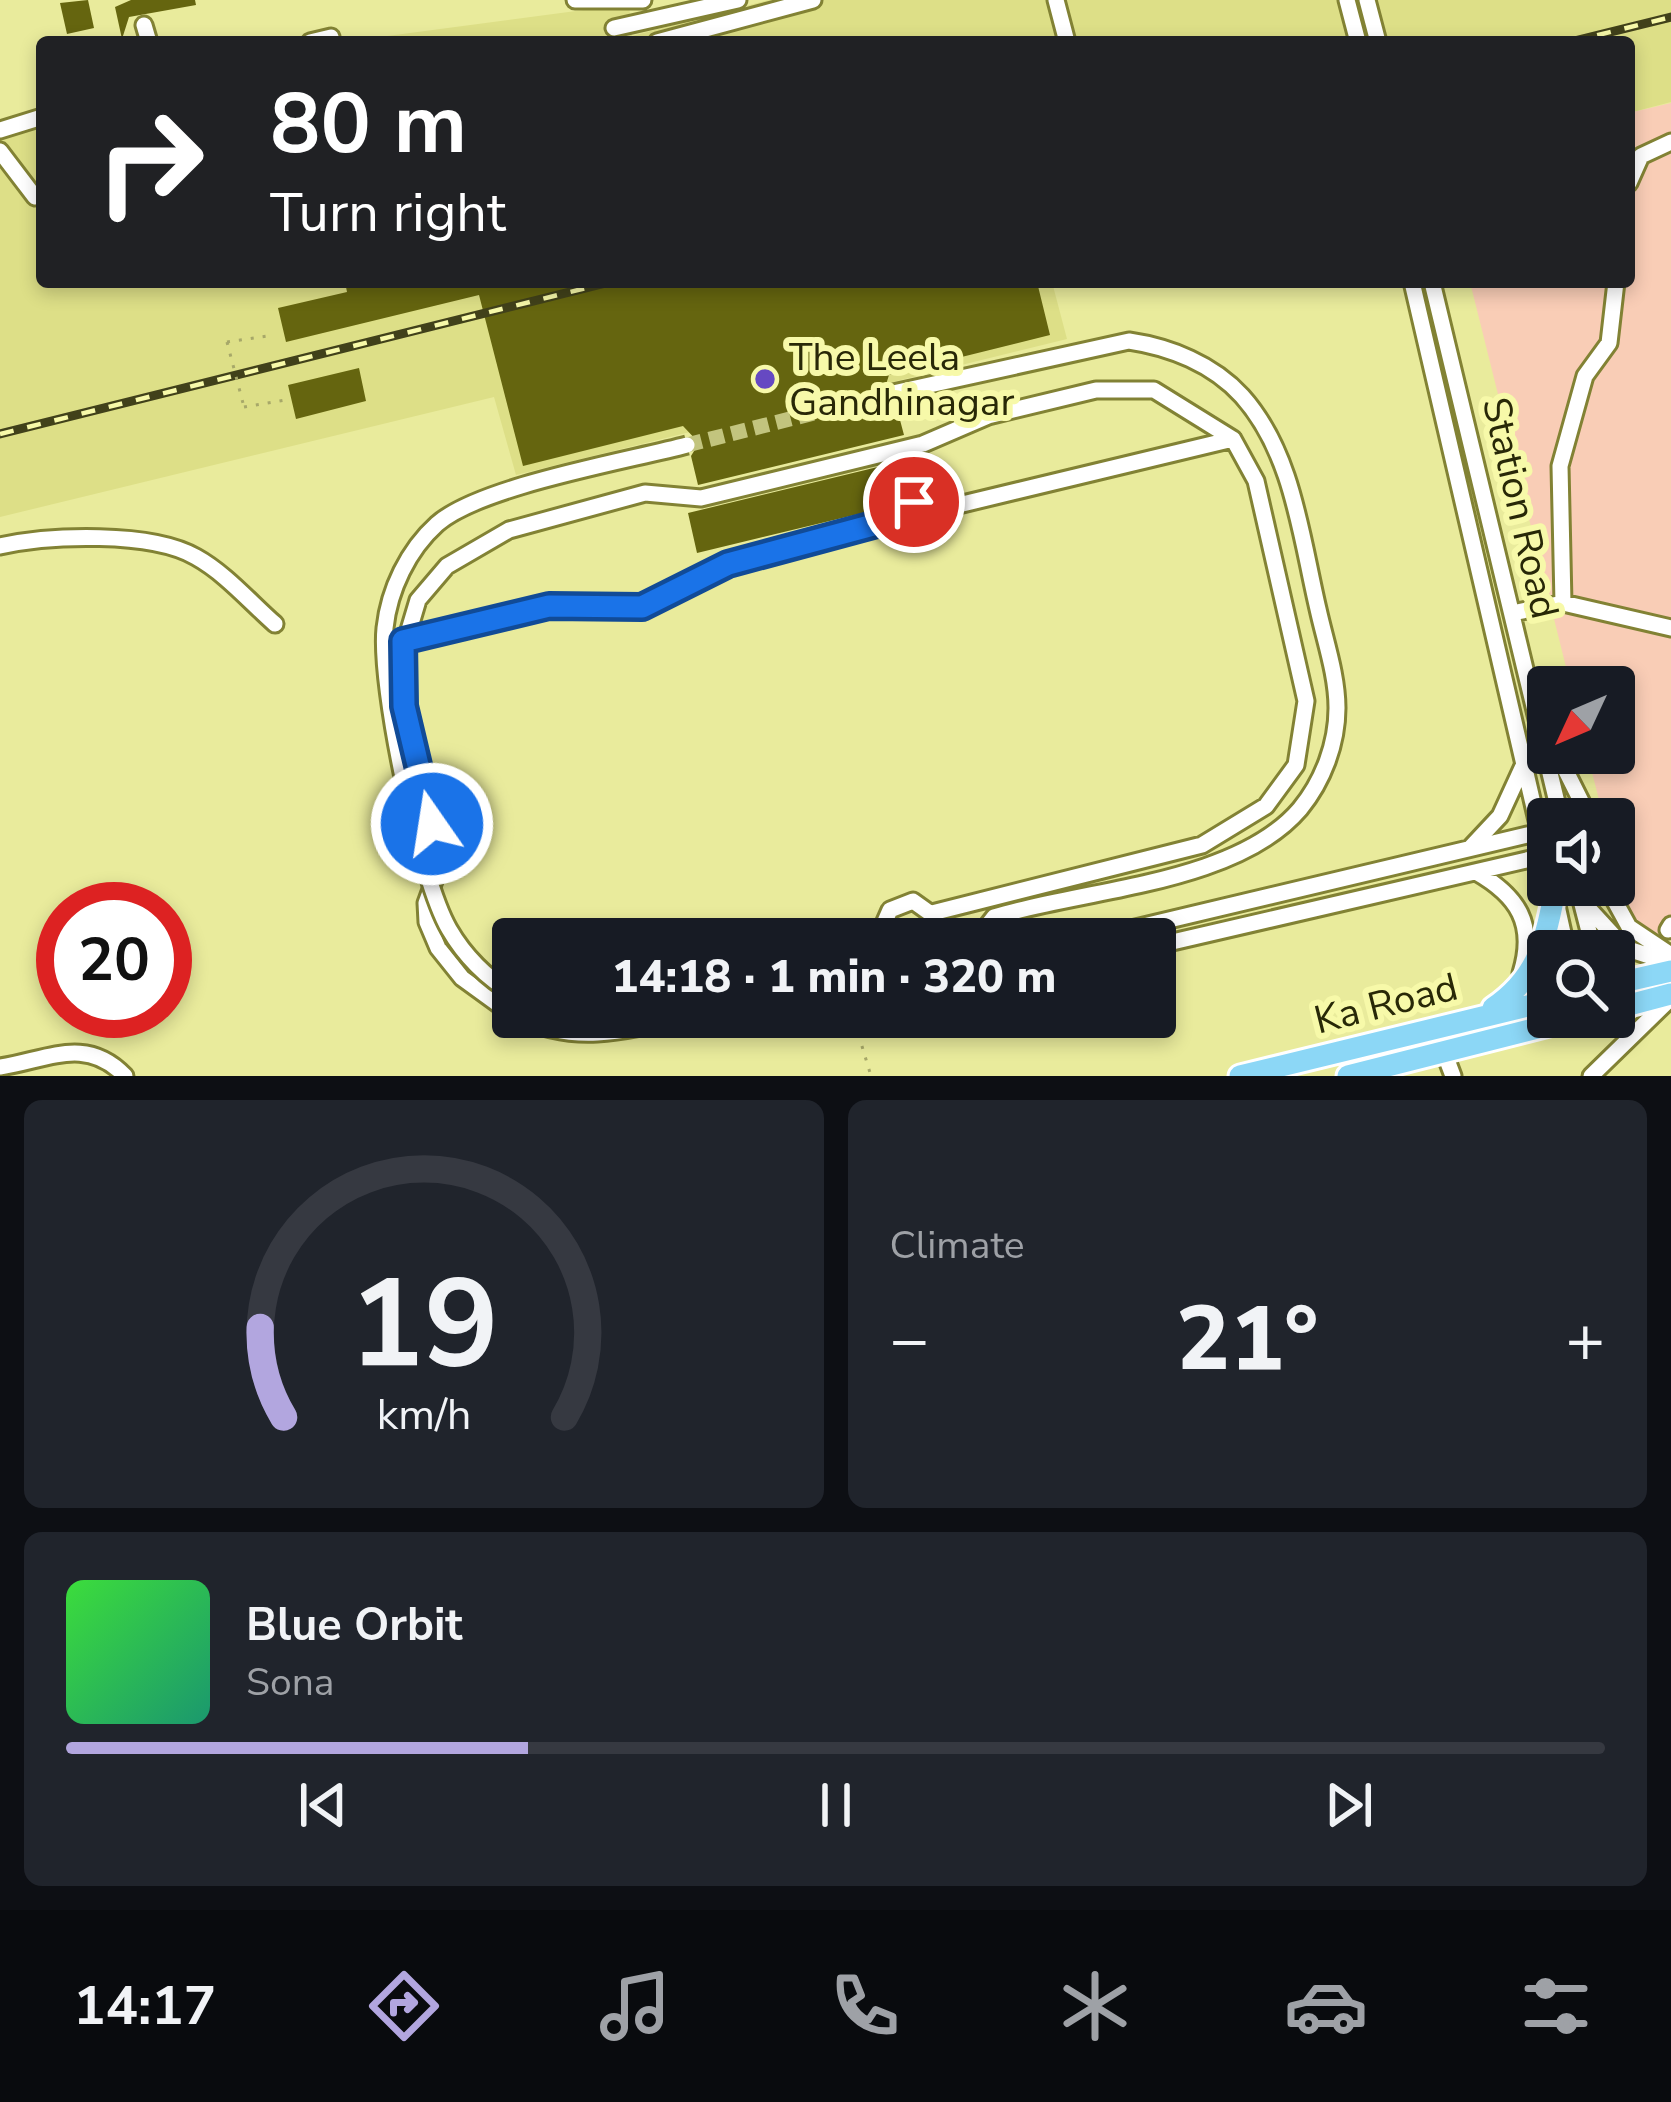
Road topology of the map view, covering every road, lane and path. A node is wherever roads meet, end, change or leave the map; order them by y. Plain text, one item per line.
1 (575, 0) edge
2 (643, 0) edge
3 (738, 0) edge
4 (813, 0) edge
5 (1056, 0) edge
6 (1347, 0) edge
7 (1367, 0) edge
8 (611, 2) edge
9 (615, 35) edge
10 (679, 36) edge
11 (1065, 36) edge
12 (1356, 36) edge
13 (1376, 36) edge
14 (36, 119) edge
15 (0, 130) edge
16 (1671, 142) edge
17 (0, 151) edge
18 (1635, 170) edge
19 (35, 197) dead end
20 (1413, 288) edge
21 (1433, 288) edge
22 (1615, 288) edge
23 (268, 336) dead end
24 (893, 393) tunnel mouth
25 (291, 399) dead end
26 (1233, 439) junction
27 (687, 445) tunnel mouth
28 (0, 546) edge
29 (1563, 603) junction
30 (1512, 613) junction
31 (275, 624) dead end
32 (1671, 628) edge
33 (403, 641) junction
34 (1527, 670) edge
35 (1524, 764) junction
36 (1534, 798) edge
37 (1527, 835) edge
38 (1468, 849) junction
39 (1527, 863) edge
40 (1476, 872) junction
41 (1550, 906) edge
42 (1590, 906) edge
43 (1615, 906) edge
44 (932, 913) junction
45 (885, 918) edge
46 (932, 918) edge
47 (995, 918) edge
48 (1176, 918) edge
49 (1176, 941) edge
50 (1671, 963) edge
51 (492, 974) edge
52 (1635, 976) edge
53 (1515, 993) junction
54 (1671, 996) edge
55 (492, 1000) edge
56 (1635, 1004) edge
57 (1527, 1005) edge
58 (1478, 1018) junction
59 (1527, 1031) edge
60 (860, 1038) edge
61 (1444, 1052) junction
62 (0, 1066) edge
63 (125, 1076) edge
64 (871, 1076) edge
65 (1240, 1076) edge
66 (1348, 1076) edge
67 (1453, 1076) edge
68 (1591, 1076) edge

1 - 8 street
2 - 8 street
3 - 9 street
4 - 10 street
5 - 11 street
6 - 12 street
7 - 13 street
8 - 9 street
14 - 15 street
16 - 18 street
17 - 19 street
20 - 35 street
21 - 30 street, Station Road
22 - 29 street
23 - 25 path, bridge
24 - 47 street
26 - 33 street
26 - 33 street
26 - 44 street
27 - 51 street, bridge
28 - 31 street
29 - 30 street
29 - 32 street
30 - 34 street, Station Road
33 - 55 street
35 - 36 street
35 - 38 street
37 - 38 street
38 - 48 street
39 - 40 street
40 - 49 street
40 - 53 street
41 - 53 main road
42 - 50 street
43 - 50 street
44 - 45 street
44 - 46 street
50 - 52 main road
53 - 58 main road
54 - 56 main road
54 - 68 street
57 - 58 main road, Ka Road
58 - 65 main road, Ka Road
59 - 61 main road, Ka Road
60 - 64 path
61 - 66 main road, Ka Road
61 - 67 street
62 - 63 street

